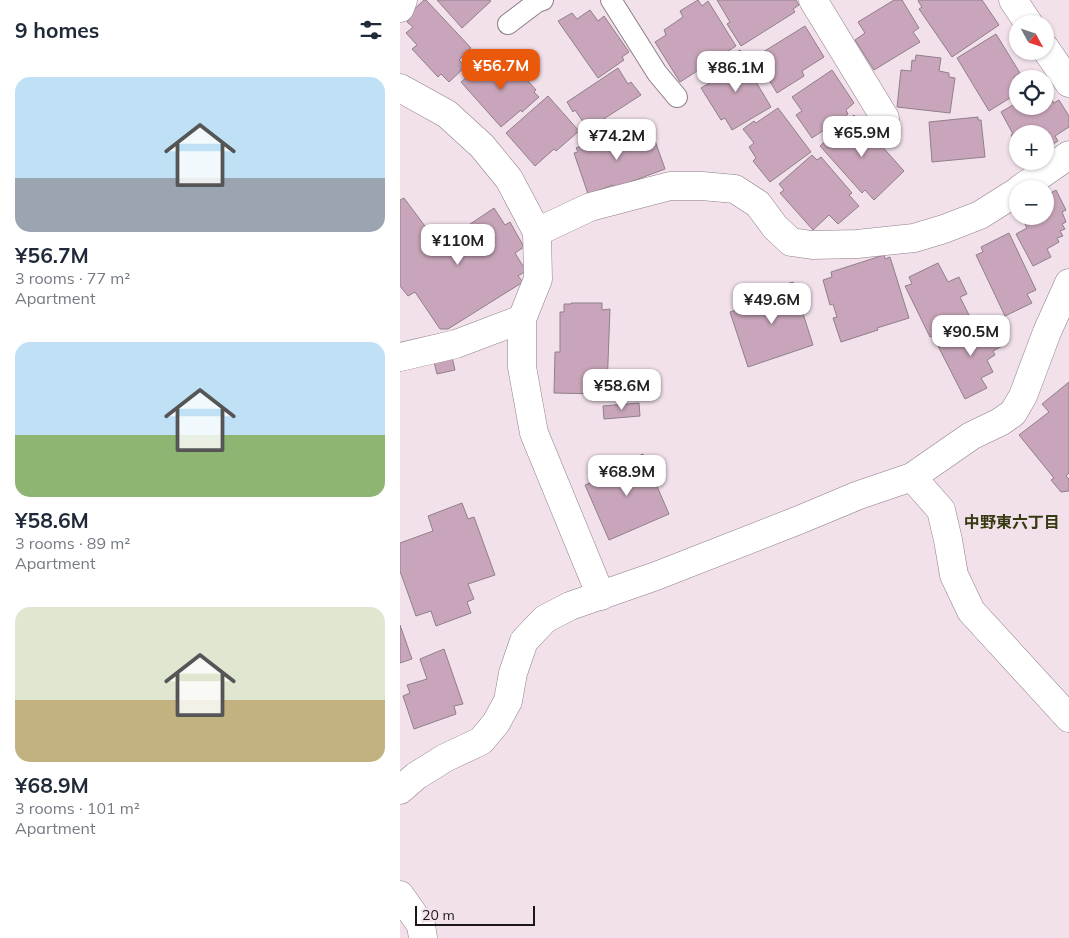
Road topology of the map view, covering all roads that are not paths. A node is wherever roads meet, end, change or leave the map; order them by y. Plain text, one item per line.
1 (403, 0) edge
2 (543, 0) edge
3 (611, 0) edge
4 (813, 0) edge
5 (1013, 0) edge
6 (400, 8) edge
7 (1023, 15) edge
8 (508, 24) dead end
9 (1053, 60) edge
10 (1069, 83) edge
11 (400, 88) edge
12 (677, 97) dead end
13 (885, 118) dead end
14 (1069, 155) edge
15 (1033, 180) edge
16 (1009, 196) edge
17 (537, 232) junction
18 (1069, 283) edge
19 (522, 319) junction
20 (400, 357) edge
21 (912, 477) junction
22 (601, 596) junction
23 (1069, 718) edge
24 (400, 790) edge
25 (400, 895) edge
26 (423, 938) edge

1 - 6 street
2 - 8 lane
3 - 12 lane
4 - 13 street
5 - 7 street
9 - 10 street
11 - 17 street
14 - 15 street
16 - 17 street
17 - 19 street
18 - 21 street
19 - 20 street
19 - 22 street
21 - 22 street
21 - 23 street
22 - 24 street
25 - 26 street

